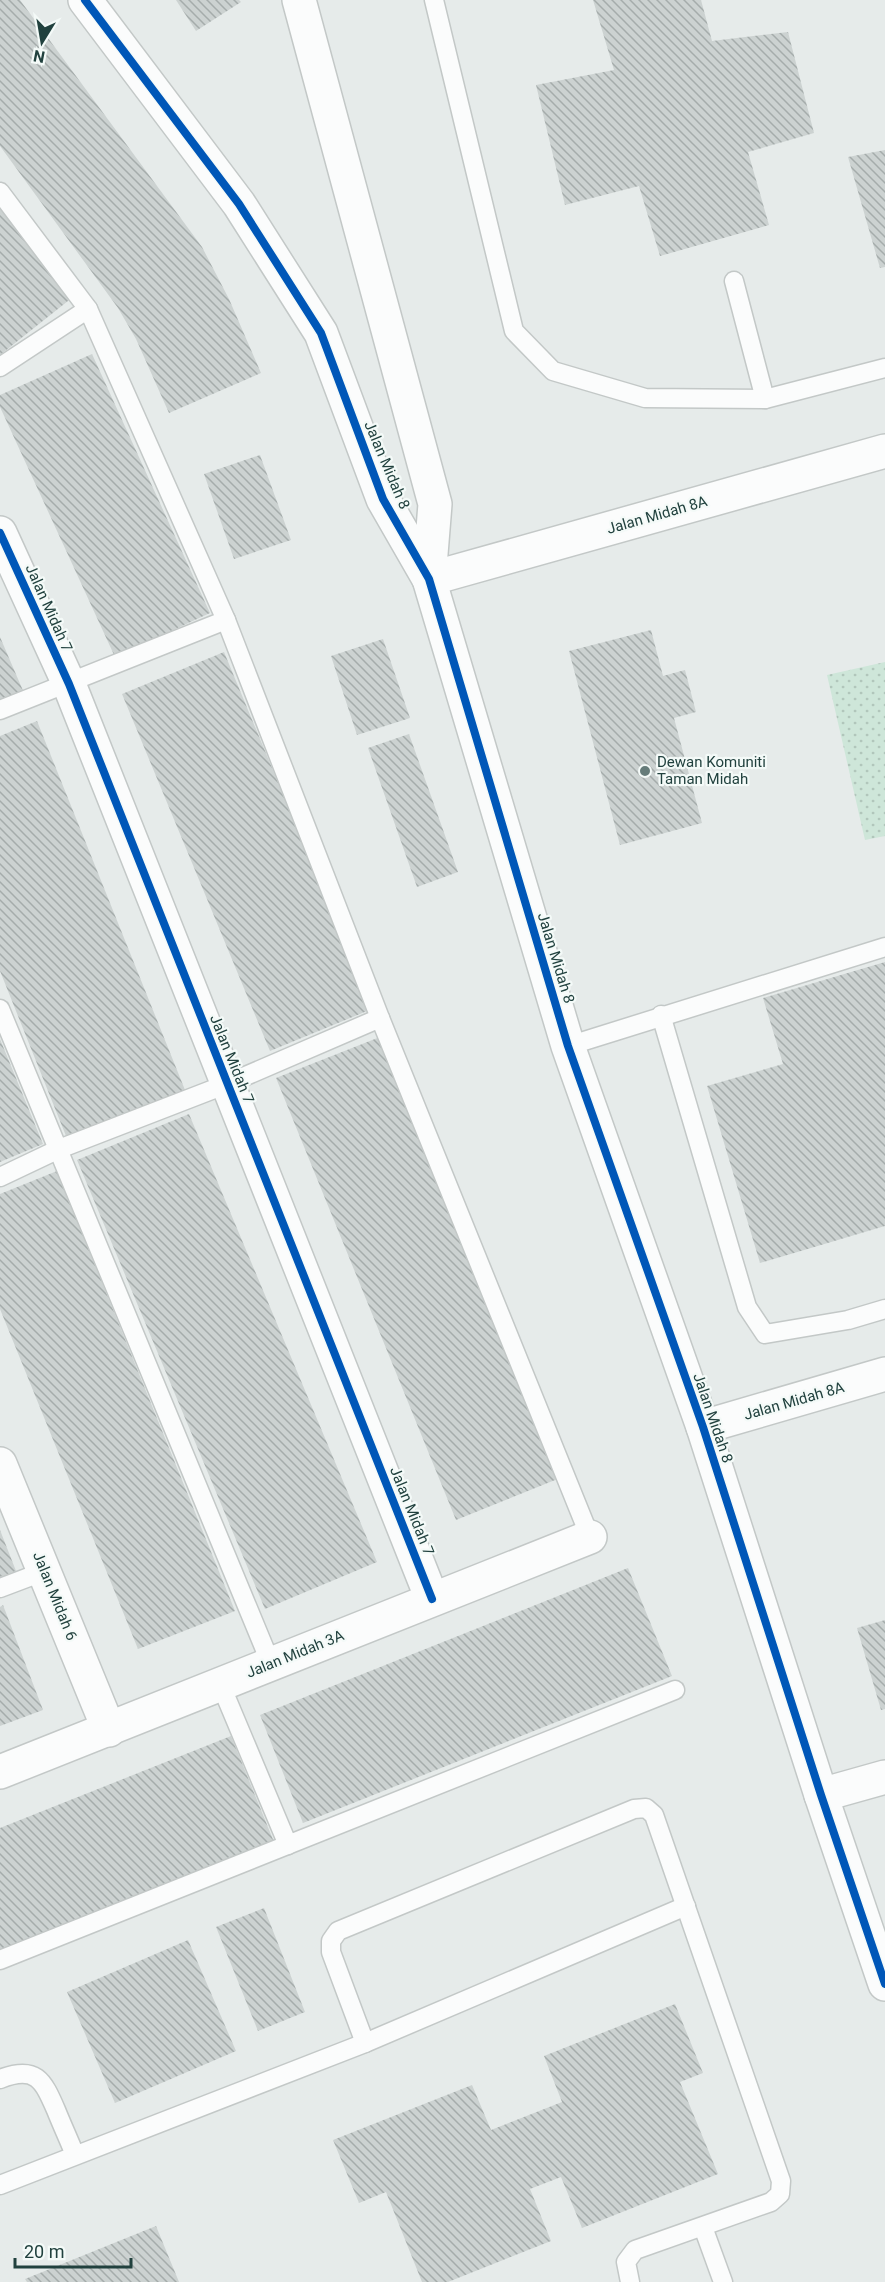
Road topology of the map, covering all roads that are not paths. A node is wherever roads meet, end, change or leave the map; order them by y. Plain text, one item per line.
1 (85, 0) edge
2 (299, 0) edge
3 (434, 0) edge
4 (0, 192) edge
5 (734, 281) dead end
6 (88, 309) junction
7 (0, 367) edge
8 (885, 368) edge
9 (765, 399) junction
10 (885, 451) edge
11 (0, 533) edge
12 (429, 579) junction
13 (226, 620) junction
14 (69, 684) junction
15 (0, 710) edge
16 (885, 947) edge
17 (0, 1009) edge
18 (661, 1015) junction
19 (380, 1018) junction
20 (568, 1046) junction
21 (227, 1083) junction
22 (59, 1149) junction
23 (0, 1177) edge
24 (885, 1309) edge
25 (885, 1374) edge
26 (703, 1427) junction
27 (0, 1464) edge
28 (590, 1537) joint
29 (45, 1571) junction
30 (0, 1588) edge
31 (432, 1599) junction
32 (271, 1664) junction
33 (220, 1683) junction
34 (675, 1690) dead end
35 (109, 1730) junction
36 (0, 1772) edge
37 (885, 1776) edge
38 (821, 1795) junction
39 (288, 1845) junction
40 (686, 1906) junction
41 (0, 1960) edge
42 (885, 1984) edge
43 (365, 2043) junction
44 (0, 2079) edge
45 (75, 2155) junction
46 (0, 2185) edge
47 (704, 2227) junction
48 (630, 2282) edge
49 (723, 2282) edge

1 - 12 street, Jalan Midah 8
2 - 12 street, Jalan Midah 8
3 - 9 lane
4 - 6 lane
5 - 9 lane
6 - 7 lane
6 - 13 lane
8 - 9 lane
10 - 12 street, Jalan Midah 8A
11 - 14 street, Jalan Midah 7
12 - 20 street, Jalan Midah 8
13 - 14 lane
13 - 19 lane
14 - 15 lane
14 - 21 street, Jalan Midah 7
16 - 18 lane
17 - 22 lane
18 - 20 lane
18 - 24 lane
19 - 21 lane
19 - 28 lane
20 - 26 street, Jalan Midah 8
21 - 22 lane
21 - 31 street, Jalan Midah 7
22 - 23 lane
22 - 32 lane
25 - 26 street, Jalan Midah 8A
26 - 38 street, Jalan Midah 8
27 - 29 street, Jalan Midah 6
28 - 31 street, Jalan Midah 3A
29 - 30 lane
29 - 35 street, Jalan Midah 6
31 - 32 street, Jalan Midah 3A
32 - 33 street, Jalan Midah 3A
33 - 35 street, Jalan Midah 3A
33 - 39 lane
34 - 39 lane
35 - 36 street, Jalan Midah 3A
37 - 38 street
38 - 42 street, Jalan Midah 8
39 - 41 lane
40 - 43 lane
40 - 43 lane
40 - 47 lane
43 - 45 lane
44 - 45 lane
45 - 46 lane
47 - 48 lane
47 - 49 lane

